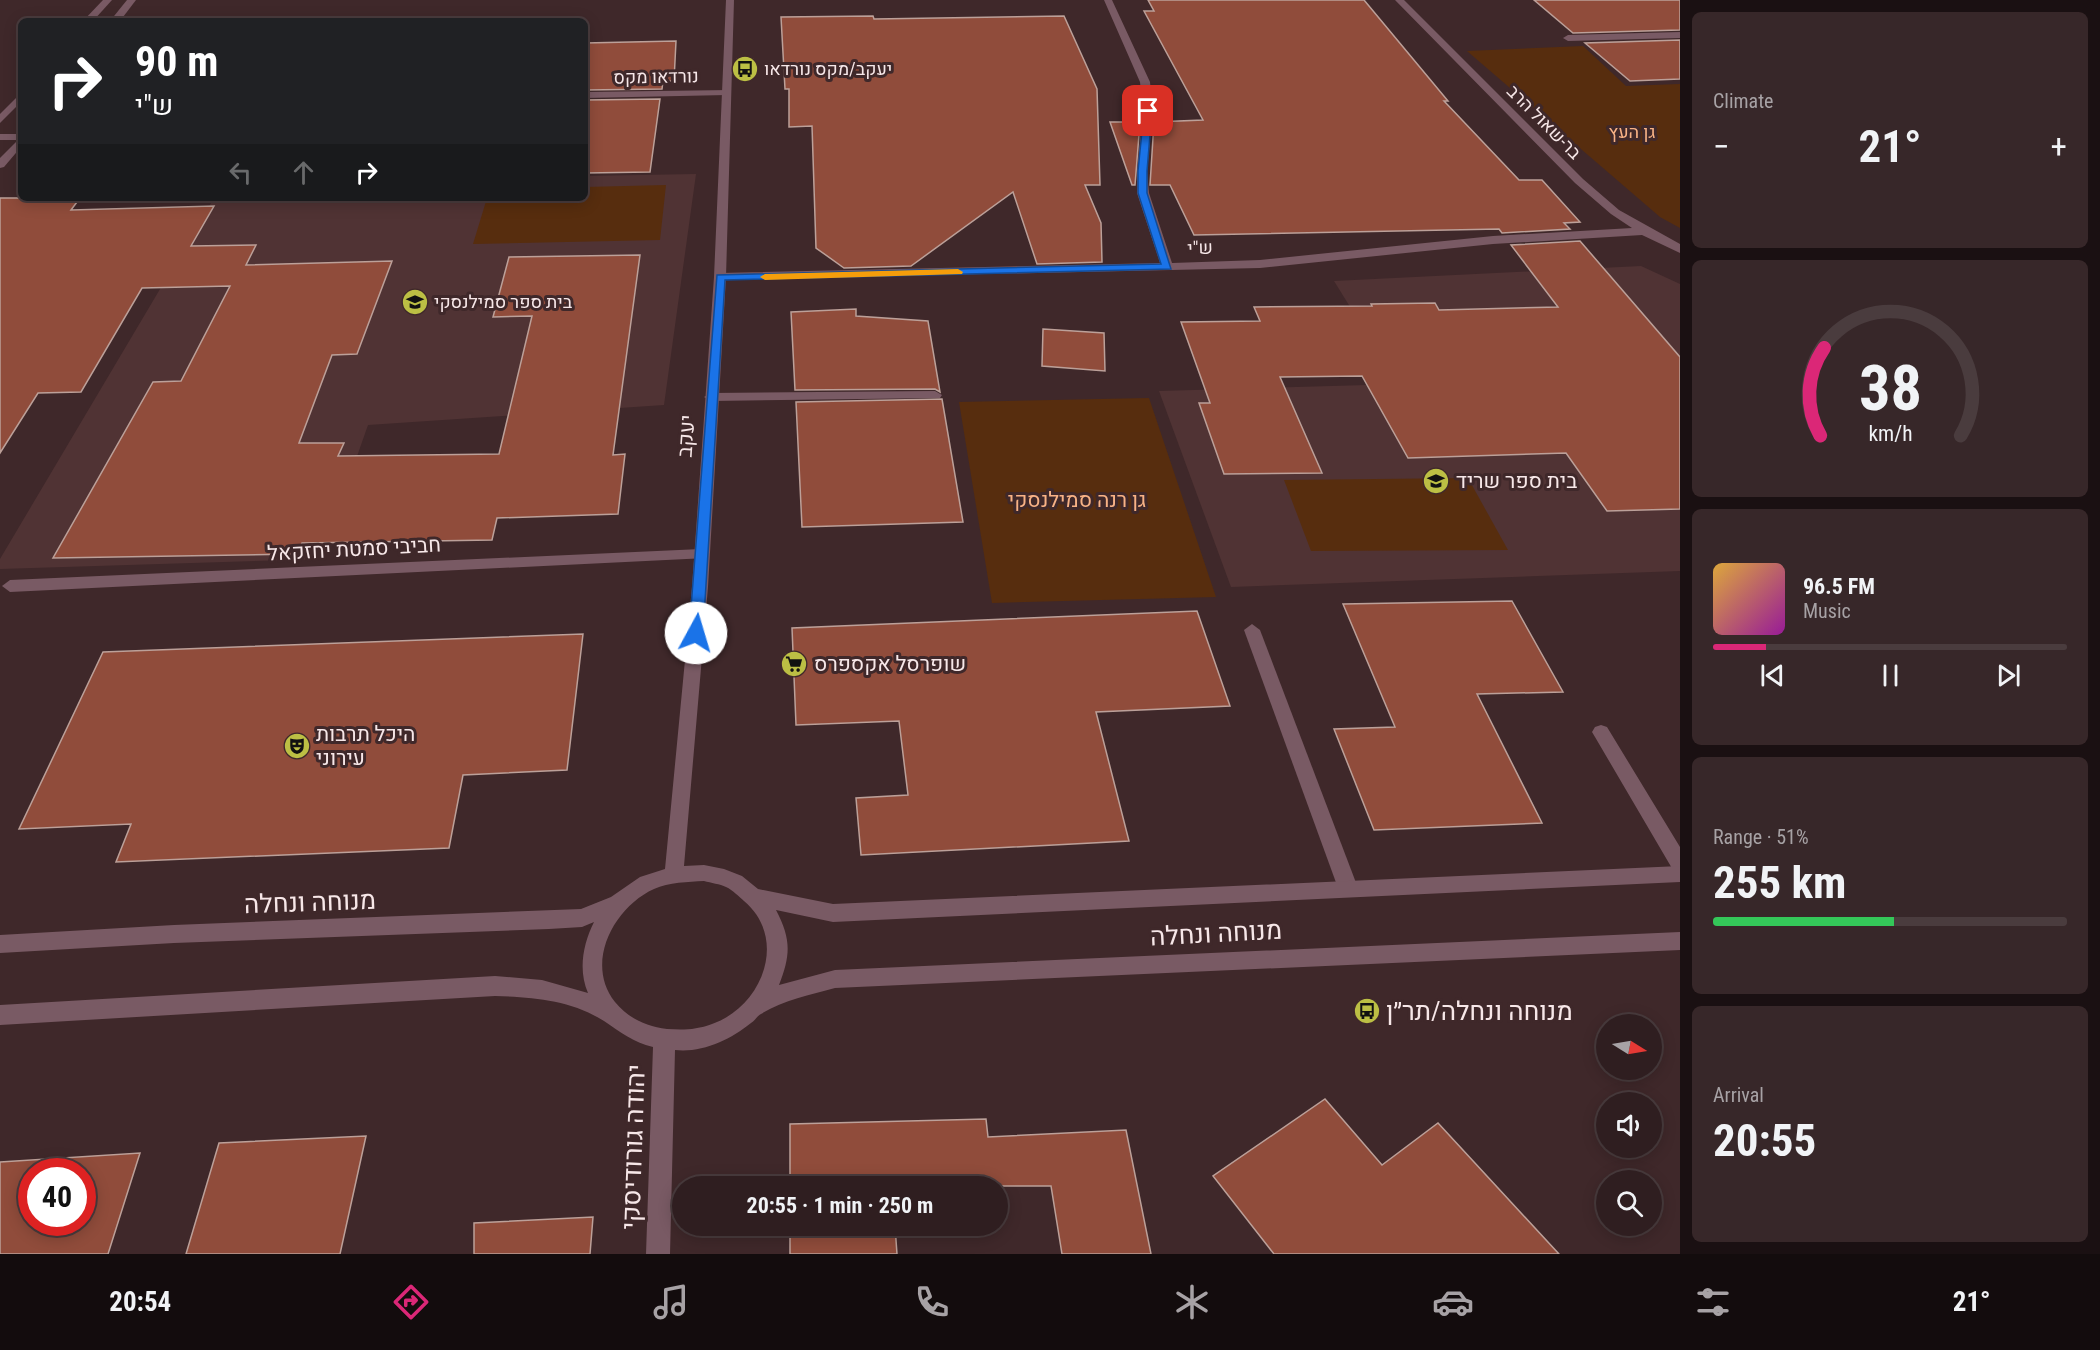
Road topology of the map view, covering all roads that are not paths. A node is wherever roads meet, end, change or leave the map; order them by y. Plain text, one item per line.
1 (108, 0) edge
2 (132, 0) edge
3 (730, 0) edge
4 (1108, 0) edge
5 (1399, 0) edge
6 (91, 18) edge
7 (117, 18) edge
8 (1680, 35) edge
9 (1568, 38) dead end
10 (727, 92) junction
11 (588, 95) edge
12 (18, 99) edge
13 (0, 120) edge
14 (0, 137) edge
15 (18, 139) edge
16 (18, 143) edge
17 (0, 165) edge
18 (1644, 231) junction
19 (1680, 249) edge
20 (1167, 267) junction
21 (720, 277) junction
22 (935, 395) dead end
23 (711, 397) junction
24 (701, 554) junction
25 (9, 586) dead end
26 (1252, 630) dead end
27 (1601, 732) dead end
28 (1680, 864) edge
29 (674, 874) junction
30 (1680, 874) edge
31 (1348, 888) junction
32 (756, 897) junction
33 (619, 903) junction
34 (1680, 941) edge
35 (0, 944) edge
36 (758, 1005) junction
37 (611, 1014) junction
38 (0, 1015) edge
39 (664, 1041) junction
40 (658, 1254) edge

1 - 6 street
2 - 7 street
3 - 10 street, יעקב
4 - 20 street
5 - 18 street, בר-שאול הרב
8 - 9 street
10 - 11 street, נורדאו מקס
10 - 21 street, יעקב
12 - 13 street
14 - 15 street
16 - 17 street
18 - 19 street, בר-שאול הרב
18 - 20 street, ש"י
20 - 21 street, ש"י
21 - 23 street, יעקב
22 - 23 street
23 - 24 street, יעקב
24 - 25 street, חביבי סמטת יחזקאל
24 - 29 street, יעקב
26 - 31 street
27 - 28 street
29 - 32 street
29 - 33 street
30 - 31 street, מנוחה ונחלה
31 - 32 street, מנוחה ונחלה
32 - 36 street
33 - 35 street, מנוחה ונחלה
33 - 37 street
34 - 36 street, מנוחה ונחלה
36 - 39 street
37 - 38 street
37 - 39 street
39 - 40 street, יהודה גורודיסקי

